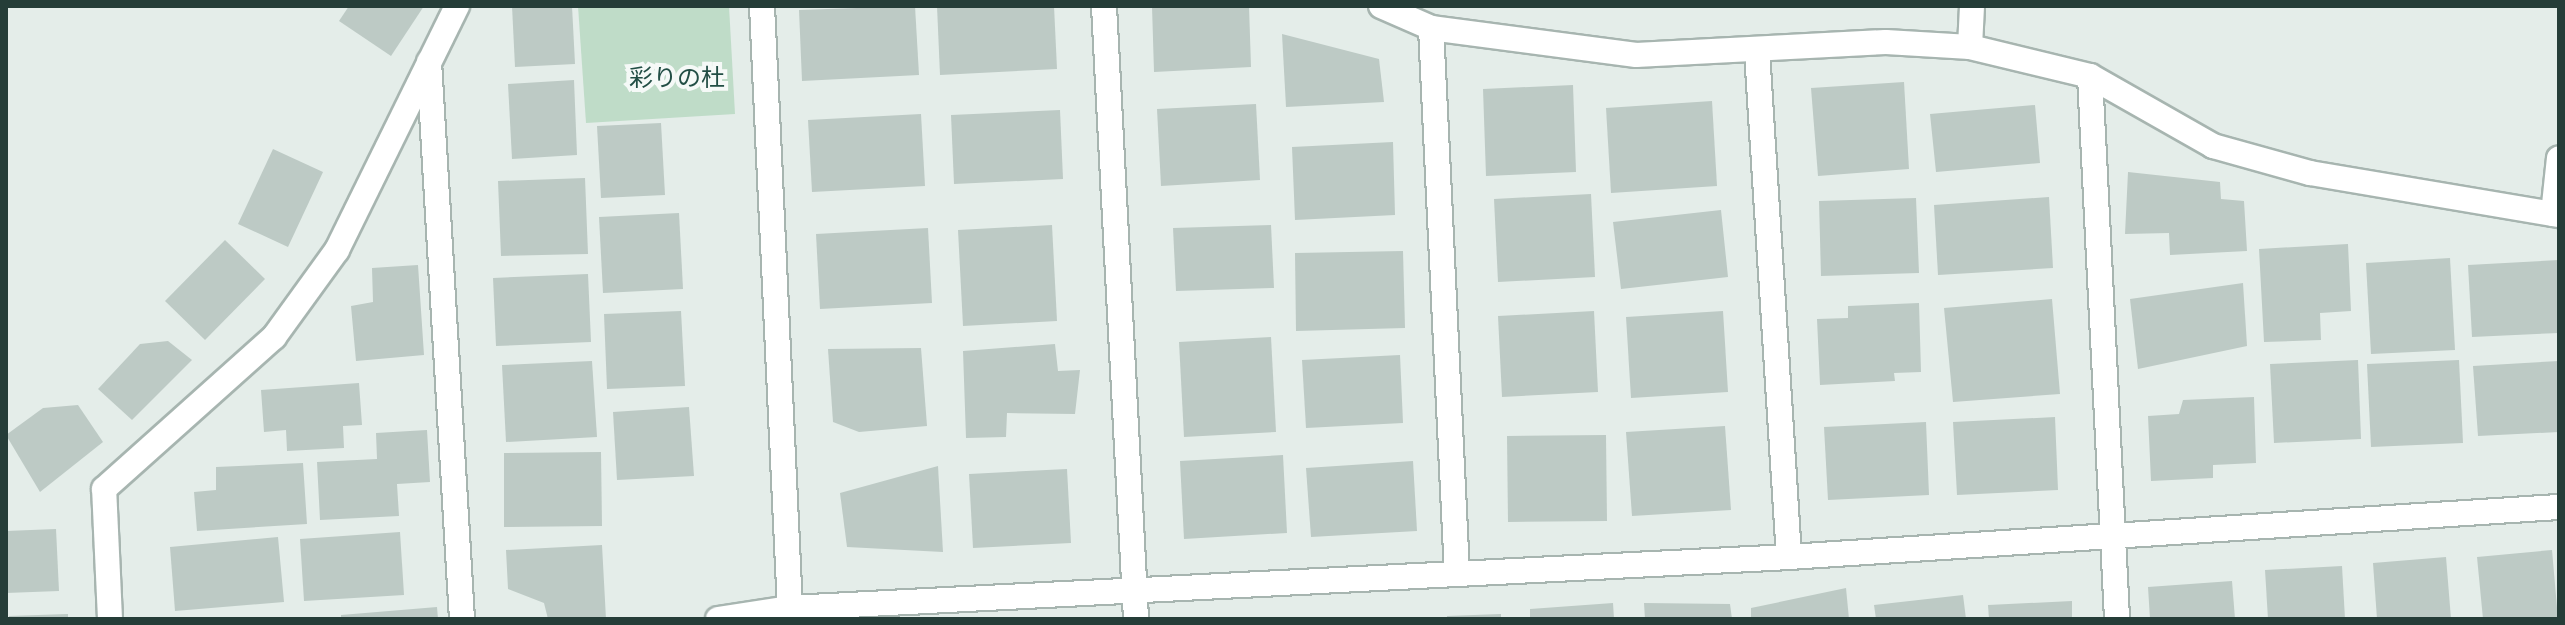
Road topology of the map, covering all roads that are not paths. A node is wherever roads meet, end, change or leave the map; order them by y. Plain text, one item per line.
1 (457, 6) edge
2 (762, 6) edge
3 (1104, 6) edge
4 (1381, 6) edge
5 (1972, 6) edge
6 (1431, 28) junction
7 (1970, 47) junction
8 (1757, 52) junction
9 (429, 61) junction
10 (2090, 76) junction
11 (2559, 158) edge
12 (2556, 214) edge
13 (2559, 507) edge
14 (2112, 534) junction
15 (1789, 557) junction
16 (1457, 573) junction
17 (1135, 592) junction
18 (790, 608) junction
19 (110, 619) edge
20 (462, 619) edge
21 (718, 619) edge
22 (1136, 619) edge
23 (2117, 619) edge

1 - 9 street
2 - 18 street
3 - 17 street
4 - 6 street
5 - 7 street
6 - 8 street
6 - 16 street
7 - 8 street
7 - 10 street
8 - 15 street
9 - 19 street
9 - 20 street
10 - 12 street
10 - 14 street
11 - 12 street
13 - 14 street
14 - 15 street
14 - 23 street
15 - 16 street
16 - 17 street
17 - 18 street
17 - 22 street
18 - 21 street

